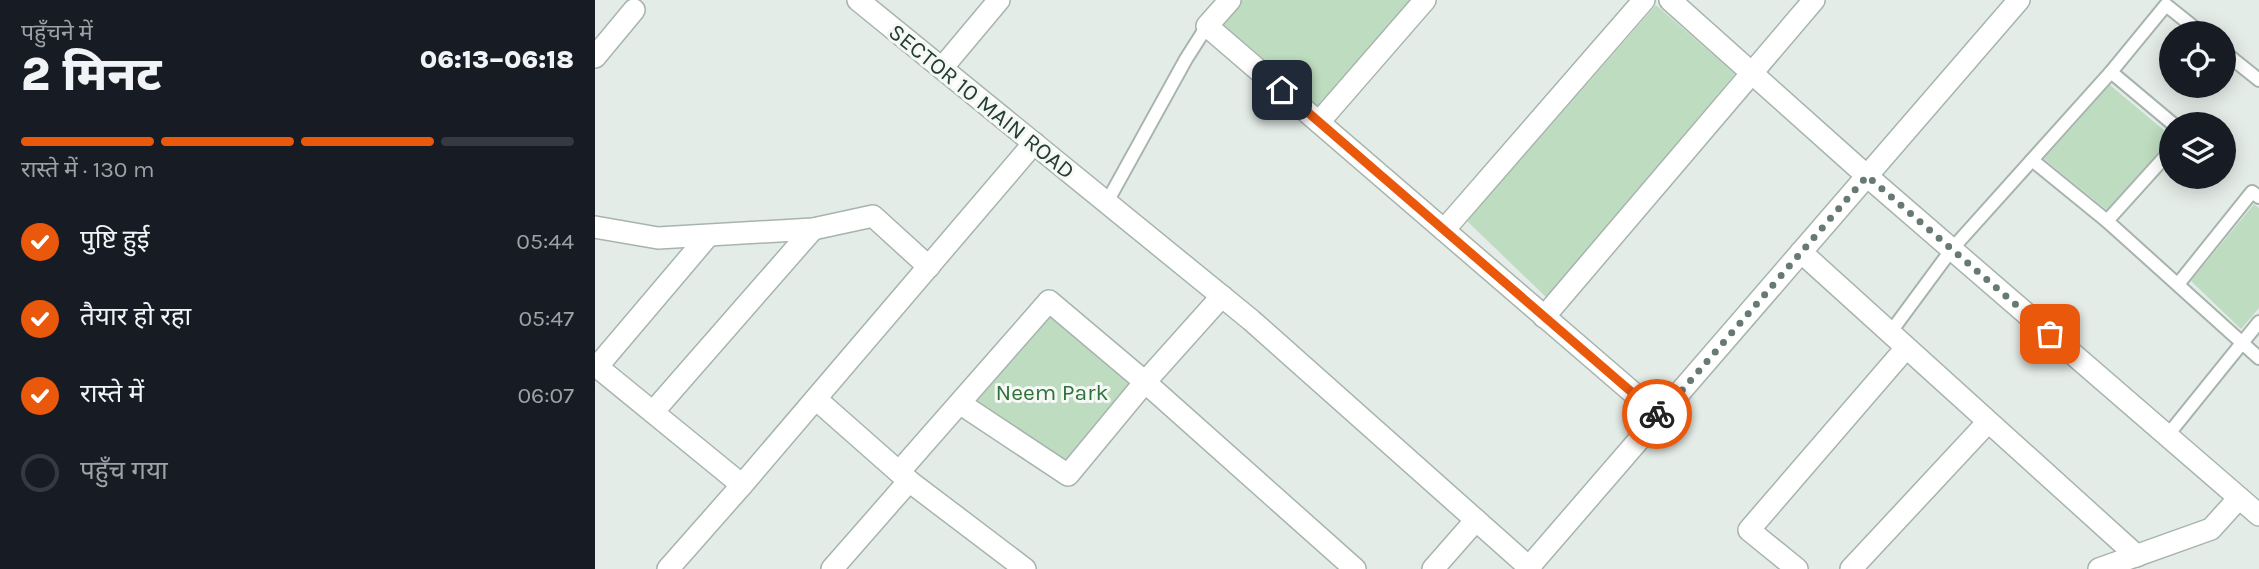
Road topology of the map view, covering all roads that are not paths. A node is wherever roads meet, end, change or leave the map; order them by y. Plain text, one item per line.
1 (858, 0) edge
2 (999, 0) edge
3 (1230, 0) edge
4 (1425, 0) edge
5 (1644, 0) edge
6 (1669, 0) edge
7 (1814, 0) edge
8 (2019, 0) edge
9 (634, 10) dead end
10 (2186, 21) edge
11 (1207, 26) junction
12 (595, 57) edge
13 (2236, 62) edge
14 (942, 68) junction
15 (2111, 72) junction
16 (1751, 73) junction
17 (2259, 80) edge
18 (2159, 112) edge
19 (1319, 122) junction
20 (1034, 143) junction
21 (2032, 160) junction
22 (2159, 164) edge
23 (1867, 176) junction
24 (2259, 197) edge
25 (1107, 202) junction
26 (2108, 221) junction
27 (595, 227) edge
28 (813, 229) junction
29 (1444, 230) junction
30 (708, 236) junction
31 (1952, 249) junction
32 (1801, 252) junction
33 (929, 267) junction
34 (2179, 284) junction
35 (1222, 296) junction
36 (1544, 317) junction
37 (2259, 322) edge
38 (1890, 333) junction
39 (2242, 342) junction
40 (1906, 348) junction
41 (2259, 358) edge
42 (596, 366) edge
43 (1145, 382) junction
44 (816, 399) junction
45 (961, 404) junction
46 (653, 412) junction
47 (1660, 416) junction
48 (1988, 422) junction
49 (2167, 436) junction
50 (904, 476) junction
51 (742, 485) junction
52 (2239, 498) junction
53 (2259, 515) edge
54 (1476, 520) junction
55 (2137, 556) junction
56 (1530, 568) edge
57 (668, 569) edge
58 (832, 569) edge
59 (1025, 569) edge
60 (1355, 569) edge
61 (1433, 569) edge
62 (1797, 569) edge
63 (1851, 569) edge
64 (2099, 569) edge

1 - 14 street, SECTOR 10 MAIN ROAD
2 - 14 street
3 - 11 street
4 - 19 street
5 - 29 street
6 - 16 street
7 - 16 street
8 - 23 street
9 - 12 street
10 - 15 lane
11 - 19 street
11 - 25 lane
13 - 17 lane
14 - 20 street, SECTOR 10 MAIN ROAD
15 - 18 lane
15 - 21 lane
16 - 23 street
16 - 36 street
19 - 29 street
20 - 25 street, SECTOR 10 MAIN ROAD
20 - 33 street
21 - 26 lane
21 - 31 lane
22 - 26 lane
23 - 31 street
23 - 32 street
24 - 34 lane
25 - 35 street, SECTOR 10 MAIN ROAD
26 - 34 lane
27 - 30 street
28 - 30 street
28 - 33 street
28 - 46 street
29 - 36 street
30 - 42 street
31 - 38 lane
31 - 49 street
32 - 38 street
32 - 47 street
33 - 44 street
34 - 39 lane
35 - 43 street
35 - 54 street, SECTOR 10 MAIN ROAD
36 - 47 street
37 - 39 lane
38 - 40 street
39 - 41 lane
39 - 49 lane
40 - 48 street
40 - 62 street
42 - 46 street
43 - 45 street
43 - 45 street
43 - 60 street
44 - 50 street
44 - 51 street
45 - 50 street
46 - 51 street
47 - 56 street
48 - 55 street
48 - 63 street
49 - 52 street
50 - 58 street
50 - 59 street
51 - 57 street
52 - 53 street
52 - 55 street
54 - 56 street, SECTOR 10 MAIN ROAD
54 - 61 street
55 - 64 street

